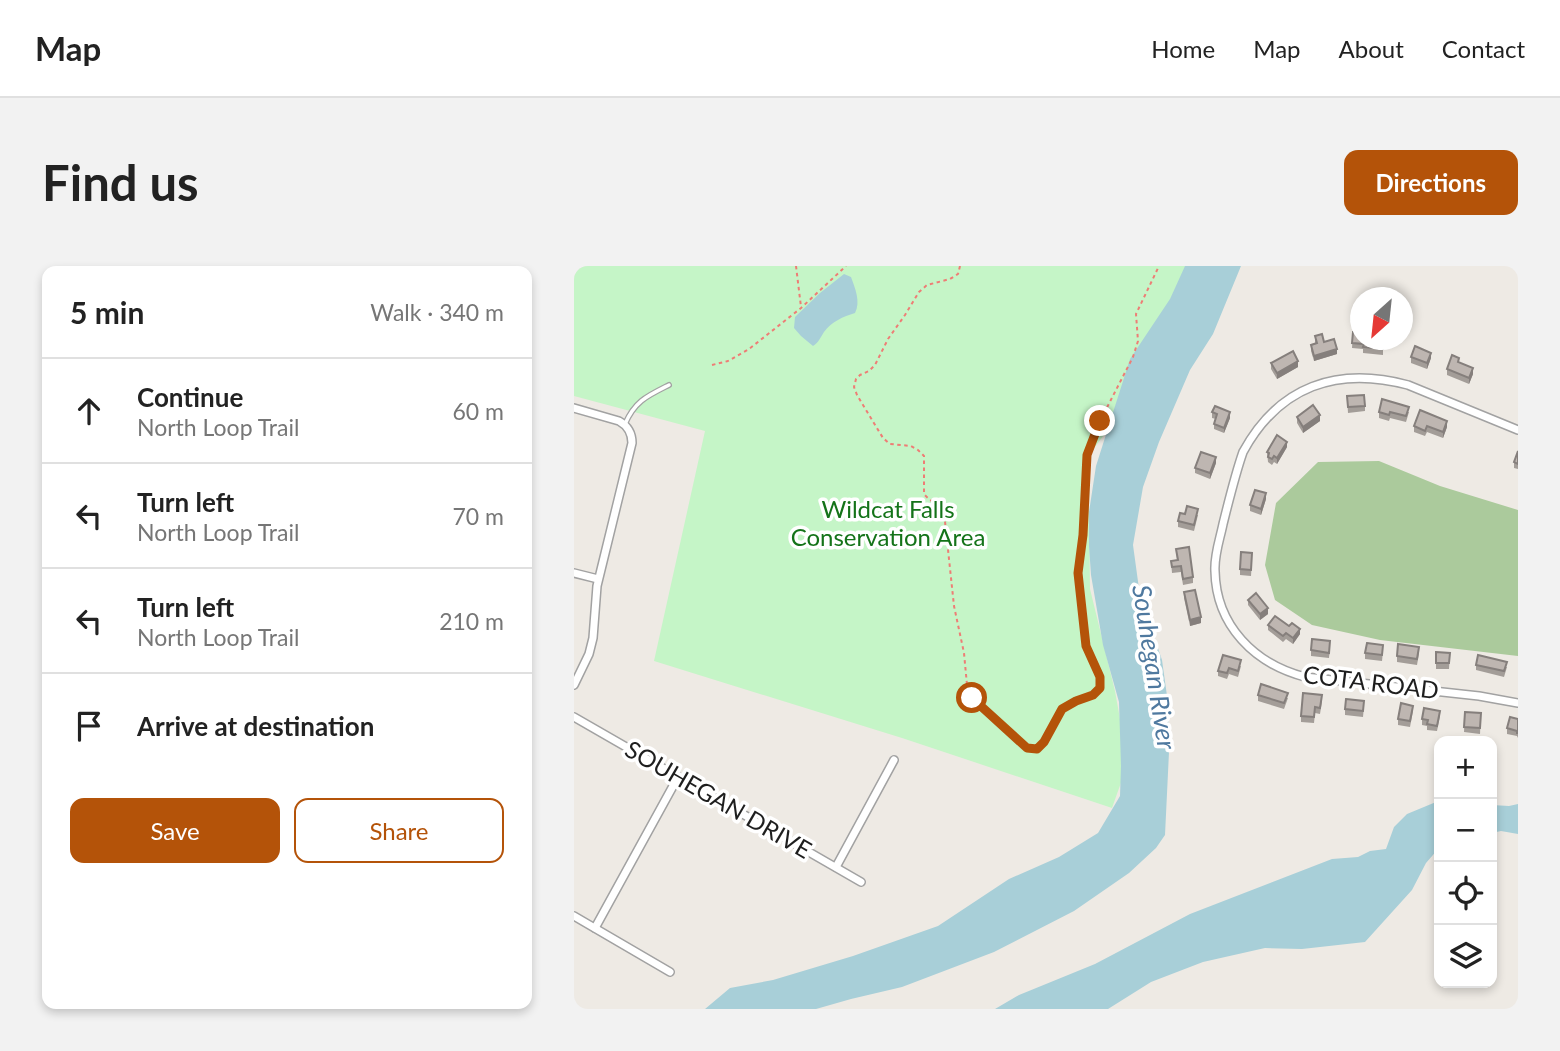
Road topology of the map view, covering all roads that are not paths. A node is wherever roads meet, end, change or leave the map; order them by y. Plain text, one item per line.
1 (669, 385) dead end
2 (574, 408) edge
3 (625, 424) junction
4 (1518, 430) edge
5 (574, 573) edge
6 (598, 579) junction
7 (574, 685) edge
8 (1518, 703) edge
9 (574, 717) edge
10 (894, 760) dead end
11 (678, 777) junction
12 (836, 867) junction
13 (861, 882) dead end
14 (574, 916) edge
15 (595, 928) junction
16 (670, 972) dead end

1 - 3 lane
2 - 3 street
3 - 6 street
4 - 8 street, COTA ROAD
5 - 6 street
6 - 7 street
9 - 11 street, SOUHEGAN DRIVE
10 - 12 street
11 - 12 street, SOUHEGAN DRIVE
11 - 15 street
12 - 13 street, SOUHEGAN DRIVE
14 - 15 street
15 - 16 street

